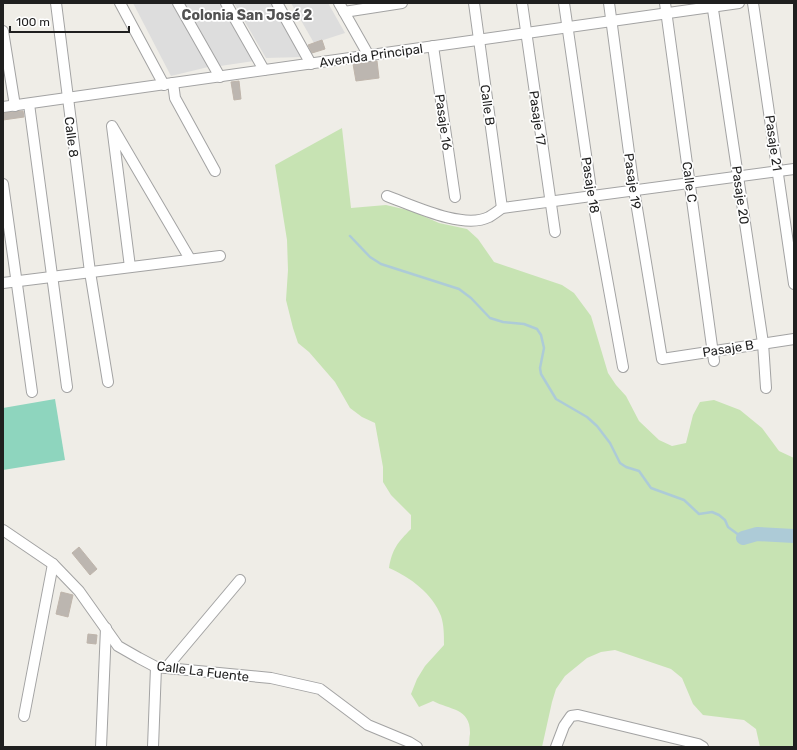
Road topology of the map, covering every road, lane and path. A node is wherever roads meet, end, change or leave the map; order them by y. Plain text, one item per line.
1 (56, 3) edge
2 (120, 3) edge
3 (178, 3) edge
4 (226, 3) edge
5 (277, 3) edge
6 (402, 3) edge
7 (474, 3) edge
8 (522, 3) edge
9 (564, 3) edge
10 (609, 3) edge
11 (739, 3) edge
12 (753, 3) edge
13 (712, 5) edge
14 (341, 7) edge
15 (666, 8) edge
16 (611, 21) junction
17 (568, 27) junction
18 (3, 31) edge
19 (526, 33) junction
20 (480, 40) junction
21 (433, 46) junction
22 (369, 56) junction
23 (311, 64) junction
24 (264, 70) junction
25 (220, 77) junction
26 (168, 84) junction
27 (67, 98) junction
28 (29, 104) junction
29 (15, 106) junction
30 (3, 108) edge
31 (794, 169) edge
32 (215, 171) dead end
33 (778, 171) junction
34 (738, 176) junction
35 (690, 183) junction
36 (3, 184) edge
37 (634, 190) junction
38 (387, 196) dead end
39 (592, 196) junction
40 (455, 197) dead end
41 (550, 202) junction
42 (502, 208) junction
43 (555, 232) dead end
44 (220, 256) dead end
45 (190, 259) junction
46 (130, 267) junction
47 (90, 272) junction
48 (51, 277) junction
49 (16, 282) junction
50 (3, 283) edge
51 (794, 284) edge
52 (794, 339) edge
53 (763, 343) junction
54 (713, 350) junction
55 (662, 359) joint
56 (714, 361) dead end
57 (623, 367) dead end
58 (108, 382) dead end
59 (67, 387) dead end
60 (766, 388) dead end
61 (32, 392) dead end
62 (3, 530) edge
63 (53, 564) junction
64 (240, 580) dead end
65 (106, 628) junction
66 (161, 668) junction
67 (24, 716) dead end
68 (101, 747) edge
69 (153, 747) edge
70 (416, 747) edge
71 (556, 747) edge
72 (703, 747) edge

1 - 27 street, Calle 8
2 - 26 street
3 - 25 street
4 - 24 street
5 - 23 street
6 - 14 street
7 - 20 street, Calle B
8 - 19 street, Pasaje 17
9 - 17 street, Pasaje 18
10 - 16 street, Pasaje 19
11 - 13 street, Avenida Principal
12 - 33 street, Pasaje 21
13 - 15 street, Avenida Principal
13 - 34 street, Pasaje 20
14 - 22 street
15 - 16 street, Avenida Principal
15 - 35 street, Calle C
16 - 17 street, Avenida Principal
16 - 37 street, Pasaje 19
17 - 19 street, Avenida Principal
17 - 39 street, Pasaje 18
18 - 29 street
19 - 20 street, Avenida Principal
19 - 41 street, Pasaje 17
20 - 21 street, Avenida Principal
20 - 42 street, Calle B
21 - 22 street, Avenida Principal
21 - 40 street, Pasaje 16
22 - 23 street, Avenida Principal
23 - 24 street, Avenida Principal
24 - 25 street, Avenida Principal
25 - 26 street, Avenida Principal
26 - 27 street, Avenida Principal
26 - 32 street
27 - 28 street, Avenida Principal
27 - 47 street, Calle 8
28 - 29 street, Avenida Principal
28 - 48 street
29 - 30 street, Avenida Principal
31 - 33 street
33 - 34 street
33 - 51 street, Pasaje 21
34 - 35 street
34 - 53 street, Pasaje 20
35 - 37 street
35 - 54 street, Calle C
36 - 49 street
37 - 39 street
37 - 55 street, Pasaje 19
38 - 42 street
39 - 41 street
39 - 57 street, Pasaje 18
41 - 42 street
41 - 43 street, Pasaje 17
44 - 45 street
45 - 46 street
45 - 46 street
46 - 47 street
47 - 48 street
47 - 58 street, Calle 8
48 - 49 street
48 - 59 street
49 - 50 street
49 - 61 street
52 - 53 street, Pasaje B
53 - 54 street, Pasaje B
53 - 60 street, Pasaje 20
54 - 55 street, Pasaje B
54 - 56 street, Calle C
62 - 63 street, Calle La Fuente
63 - 65 street, Calle La Fuente
63 - 67 street
64 - 66 street
65 - 66 street, Calle La Fuente
65 - 68 street
66 - 69 street
66 - 70 street, Calle La Fuente
71 - 72 street

